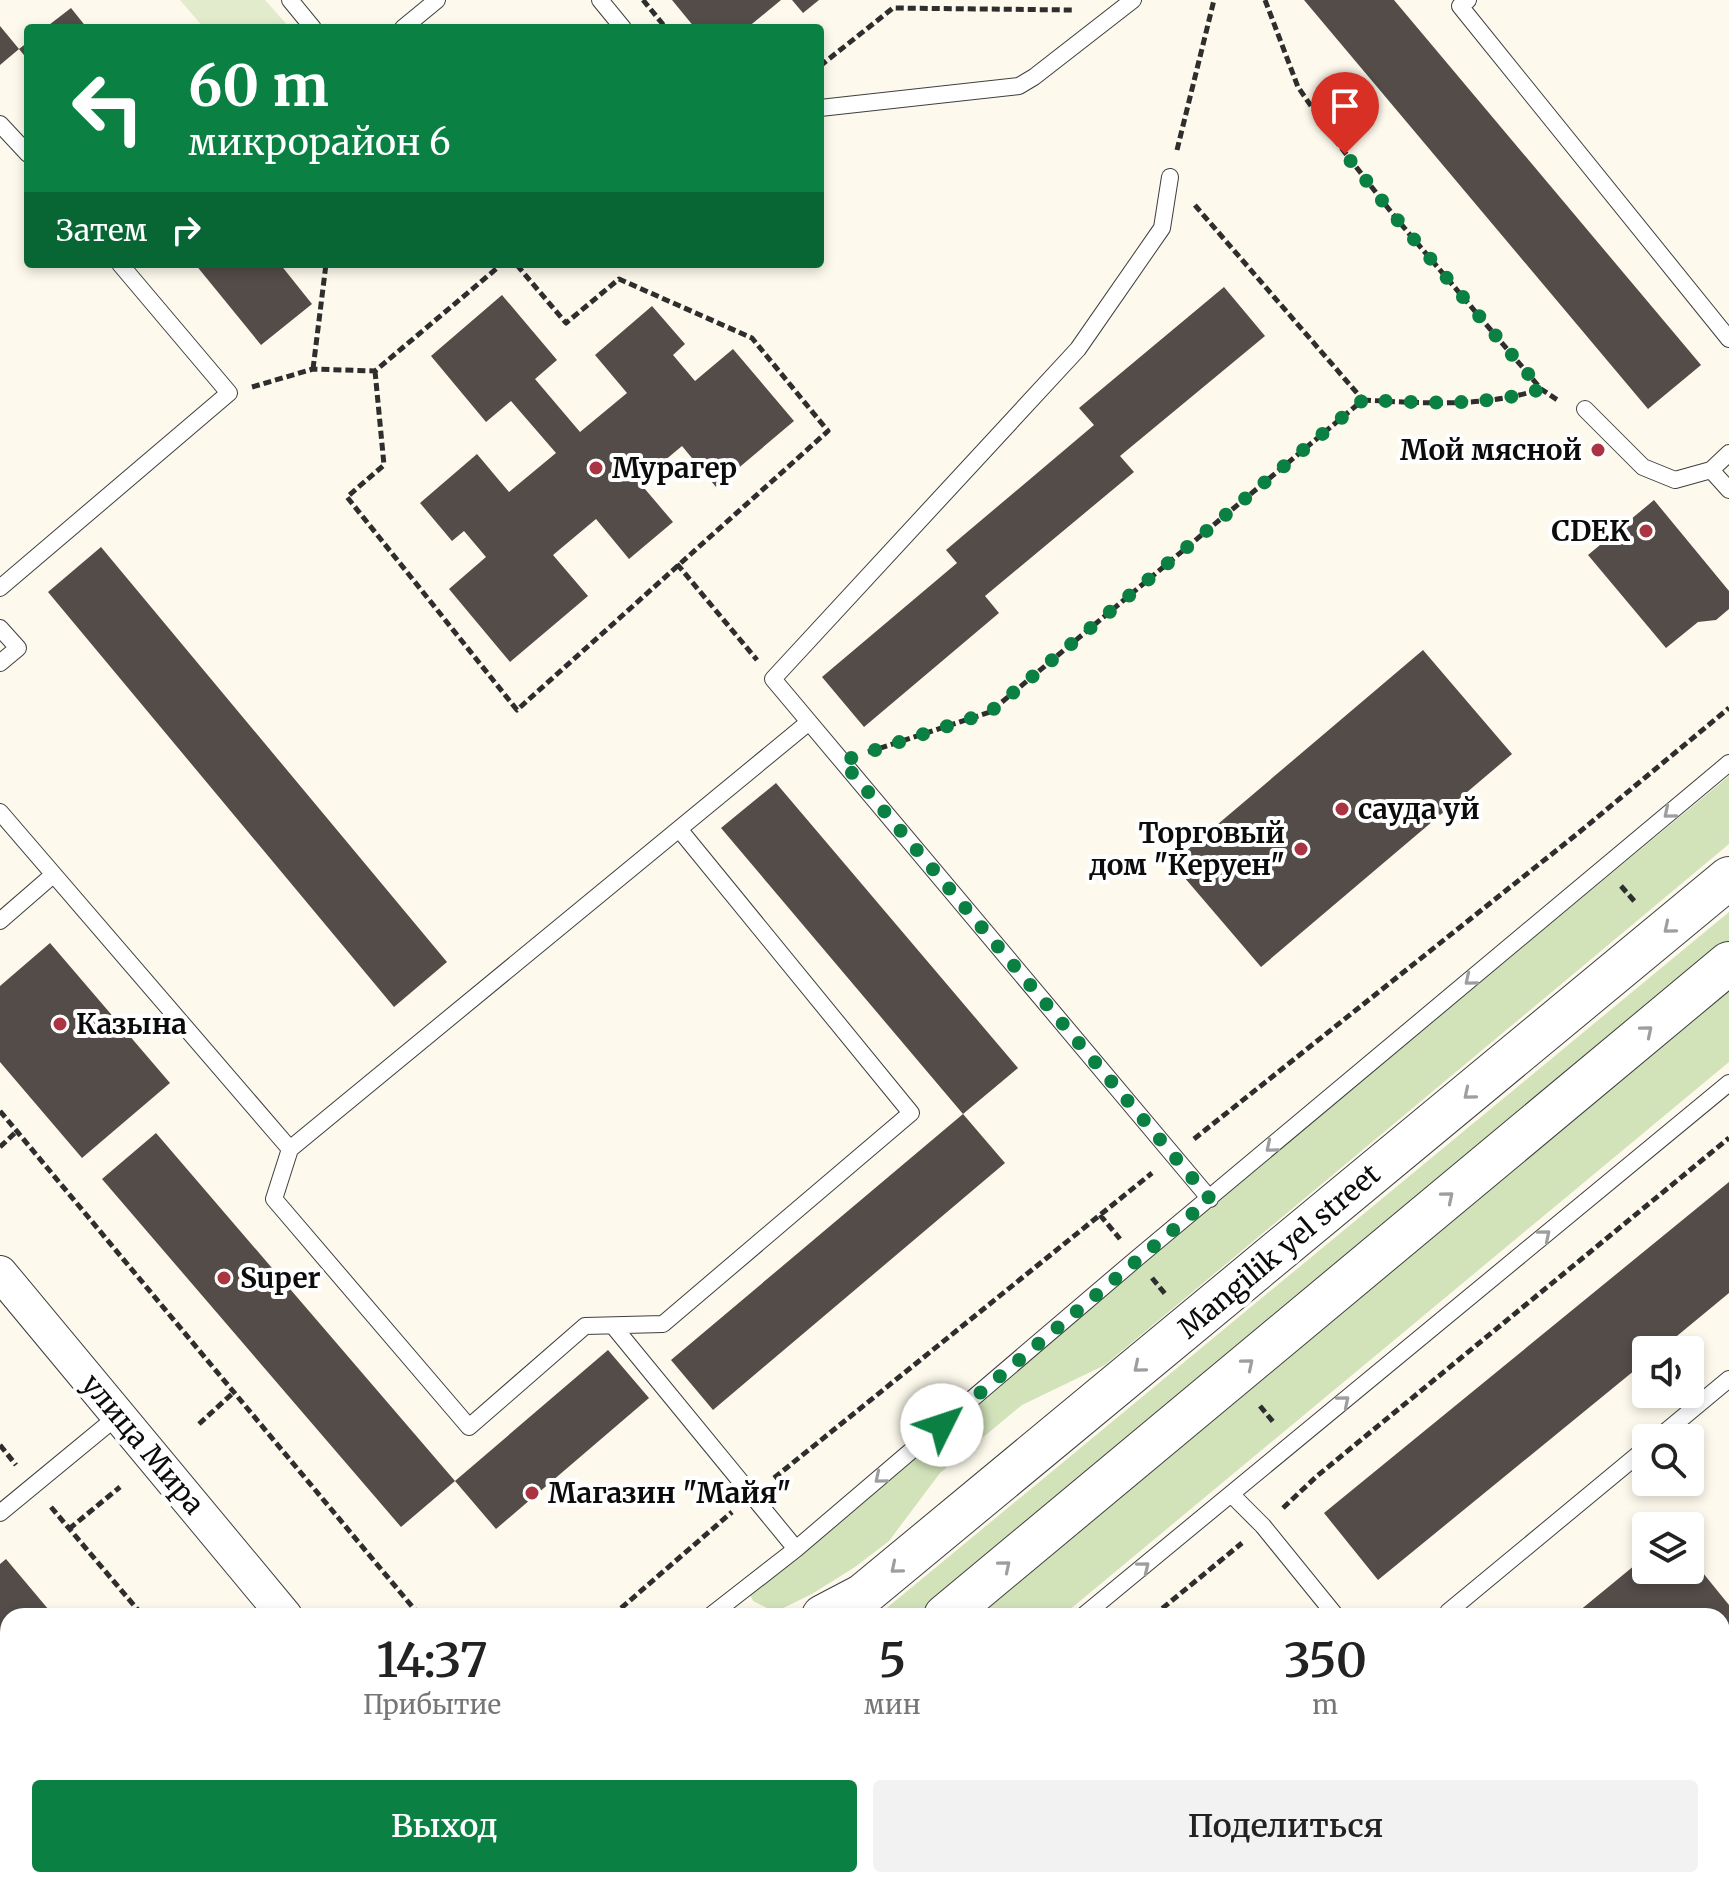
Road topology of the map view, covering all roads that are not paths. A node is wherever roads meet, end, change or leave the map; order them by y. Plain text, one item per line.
1 (290, 0) edge
2 (437, 0) edge
3 (600, 0) edge
4 (1133, 0) edge
5 (1468, 0) edge
6 (310, 24) edge
7 (408, 24) edge
8 (620, 24) edge
9 (824, 108) edge
10 (0, 124) edge
11 (24, 150) edge
12 (1170, 177) road end
13 (123, 268) edge
14 (1729, 339) edge
15 (1585, 409) road end
16 (1729, 453) edge
17 (1711, 470) junction
18 (1729, 490) edge
19 (0, 588) edge
20 (0, 628) edge
21 (0, 663) edge
22 (809, 722) junction
23 (1729, 763) edge
24 (0, 812) edge
25 (679, 829) junction
26 (53, 875) junction
27 (1729, 878) edge
28 (0, 921) edge
29 (1729, 963) edge
30 (1729, 1083) edge
31 (290, 1149) junction
32 (1210, 1199) junction
33 (0, 1273) edge
34 (614, 1327) junction
35 (1729, 1379) edge
36 (119, 1415) junction
37 (1675, 1424) edge
38 (1632, 1460) edge
39 (1232, 1495) junction
40 (0, 1513) edge
41 (796, 1549) junction
42 (278, 1608) edge
43 (720, 1608) edge
44 (838, 1608) edge
45 (955, 1608) edge
46 (1093, 1608) edge
47 (1330, 1608) edge
48 (1456, 1608) edge

1 - 6 lane
2 - 7 lane
3 - 8 lane
4 - 9 lane
5 - 14 lane
10 - 11 lane
12 - 22 lane
13 - 19 lane
15 - 17 lane
16 - 17 lane
17 - 18 lane
20 - 21 lane
22 - 25 lane
22 - 32 lane
23 -> 32 lane
24 - 26 lane
25 - 31 lane
25 - 34 lane
26 - 28 lane
26 - 31 lane
27 -> 44 street, Mangilik yel street
45 -> 29 street
39 -> 30 lane
31 - 34 lane
32 -> 41 lane
33 - 36 street, улица Мира
34 - 41 lane
35 - 37 lane
36 - 40 lane
36 - 42 street, улица Мира
38 - 48 lane
46 -> 39 lane
39 - 47 lane
41 - 43 lane

